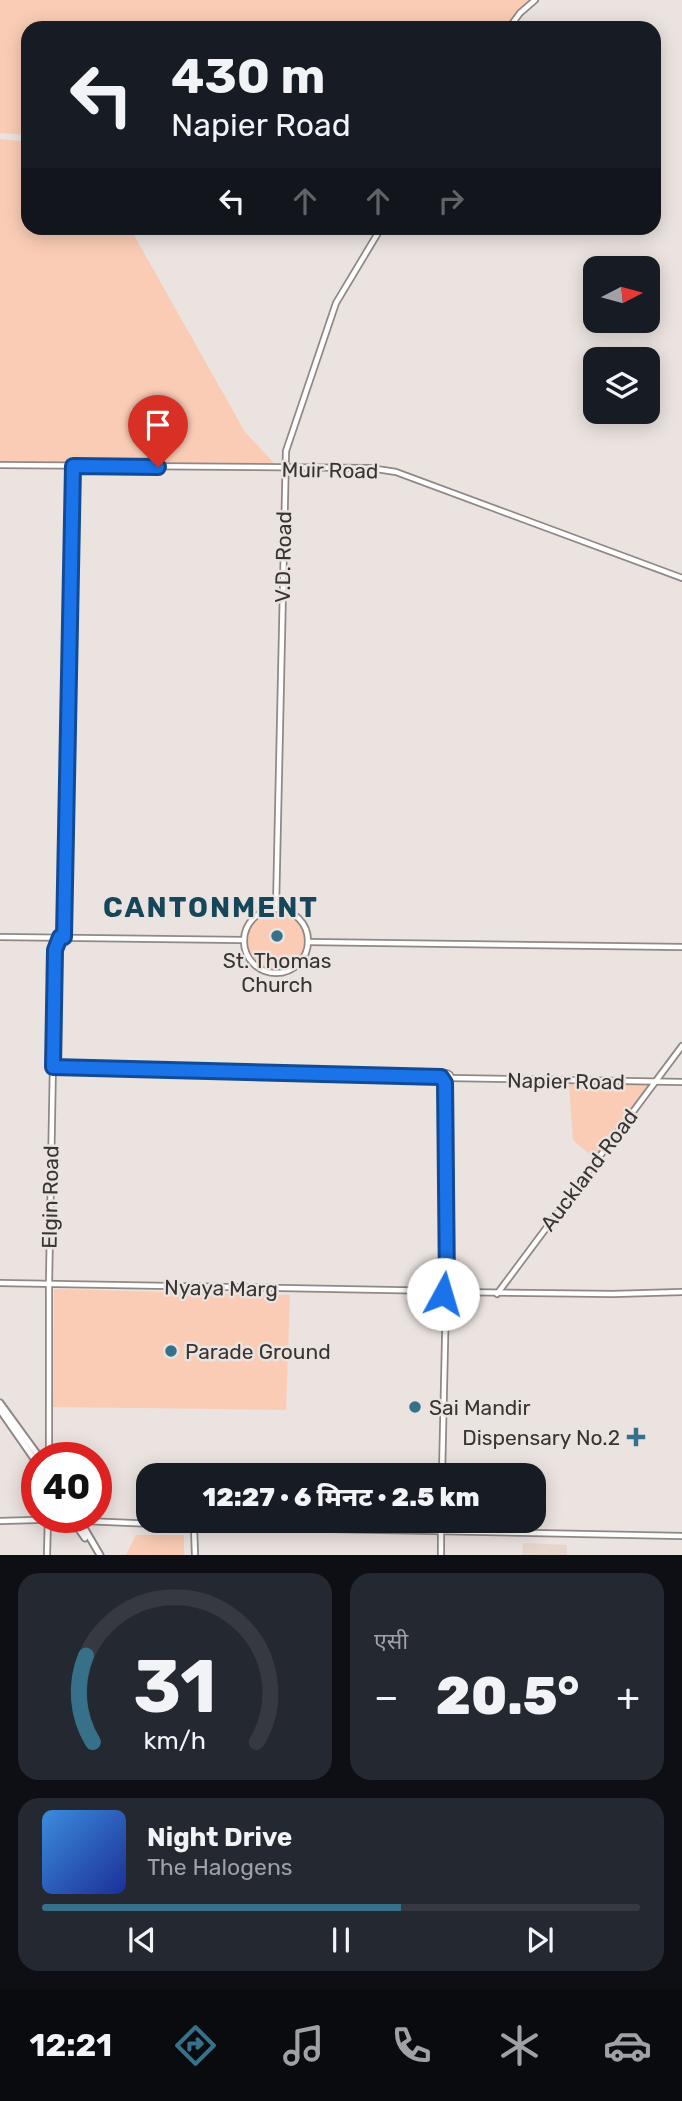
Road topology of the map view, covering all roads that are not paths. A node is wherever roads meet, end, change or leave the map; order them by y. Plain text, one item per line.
1 (535, 0) edge
2 (514, 21) edge
3 (377, 235) edge
4 (0, 465) edge
5 (73, 466) junction
6 (284, 468) junction
7 (682, 578) edge
8 (276, 908) junction
9 (0, 937) edge
10 (62, 937) junction
11 (243, 940) junction
12 (308, 942) junction
13 (682, 947) edge
14 (682, 1046) edge
15 (53, 1067) junction
16 (441, 1077) junction
17 (448, 1080) junction
18 (655, 1082) junction
19 (682, 1082) edge
20 (0, 1283) edge
21 (49, 1284) junction
22 (449, 1290) junction
23 (682, 1293) edge
24 (497, 1294) junction
25 (446, 1298) junction
26 (0, 1403) edge
27 (0, 1410) edge
28 (22, 1442) edge
29 (28, 1442) edge
30 (50, 1442) edge
31 (442, 1463) edge
32 (21, 1520) edge
33 (0, 1521) edge
34 (112, 1523) edge
35 (136, 1524) edge
36 (48, 1533) edge
37 (84, 1533) edge
38 (194, 1533) edge
39 (441, 1533) edge
40 (537, 1533) edge
41 (682, 1536) edge
42 (47, 1555) edge
43 (98, 1555) edge
44 (195, 1555) edge
45 (441, 1555) edge

1 - 2 street
3 - 6 street, V.D. Road
4 - 5 street, Muir Road
5 - 6 street, Muir Road
5 - 10 street, Elgin Road
6 - 7 street, Muir Road
6 - 8 street, V.D. Road
8 - 11 street
8 - 12 street
9 - 10 street
10 - 11 street
10 - 15 street, Elgin Road
11 - 12 street
12 - 13 street
14 - 18 street, Auckland Road
15 - 16 street
15 - 21 street, Elgin Road
16 - 17 street
16 - 17 street, Napier Road
17 - 18 street, Napier Road
17 - 22 street
18 - 19 street, Napier Road
18 - 24 street, Auckland Road
20 - 21 street, Nyaya Marg
21 - 22 street, Nyaya Marg
21 - 30 street, Elgin Road
22 - 24 street, Nyaya Marg
22 - 25 street
22 - 25 street
23 - 24 street, Nyaya Marg
25 - 31 street
26 - 29 main road
27 - 28 main road
32 - 33 street
34 - 35 street
36 - 42 street
37 - 43 main road
38 - 44 street
39 - 45 street
40 - 41 street

